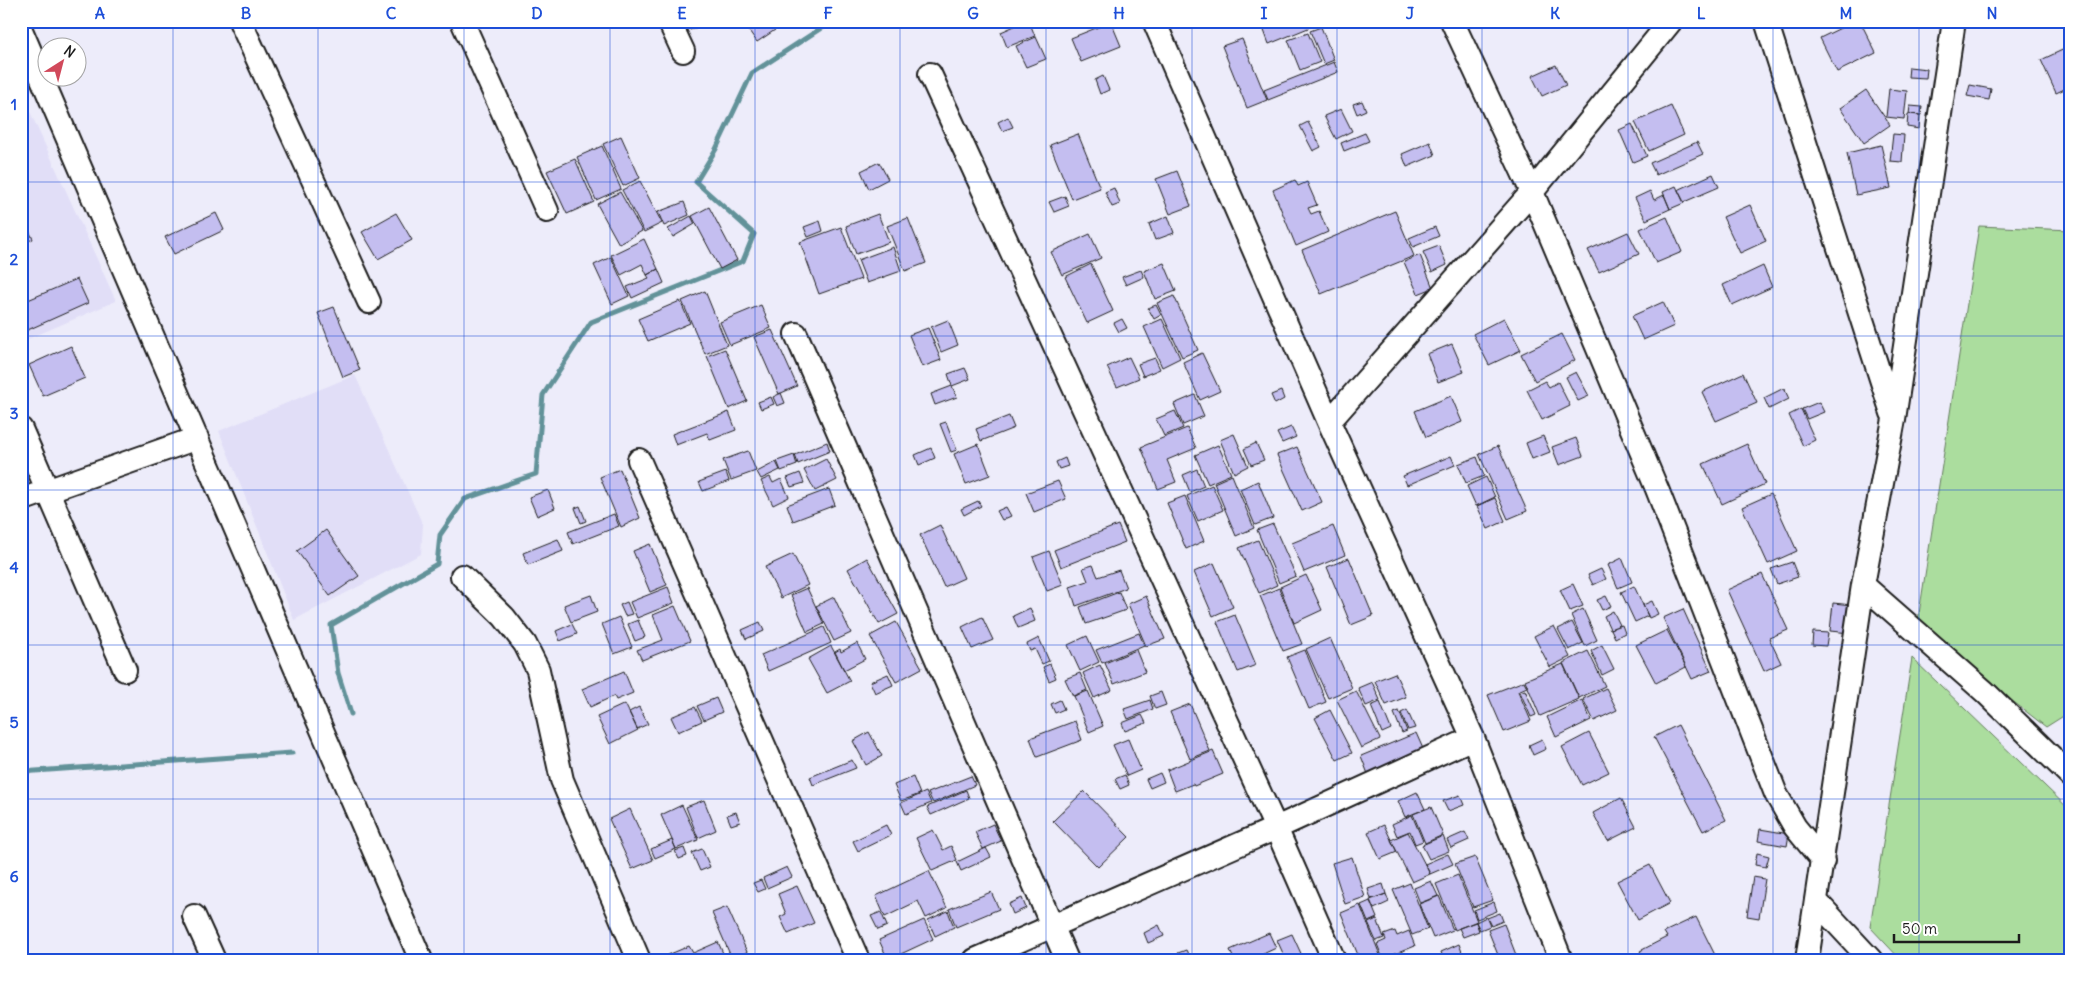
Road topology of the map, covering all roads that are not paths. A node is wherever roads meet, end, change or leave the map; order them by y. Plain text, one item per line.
1 (240, 21) edge
2 (462, 21) edge
3 (669, 21) edge
4 (1154, 21) edge
5 (1452, 21) edge
6 (1671, 21) edge
7 (1766, 21) edge
8 (1954, 21) edge
9 (21, 30) edge
10 (683, 51) dead end
11 (930, 74) dead end
12 (1532, 192) junction
13 (548, 211) dead end
14 (369, 302) dead end
15 (796, 334) dead end
16 (1894, 419) junction
17 (1329, 422) junction
18 (21, 429) edge
19 (196, 438) junction
20 (639, 460) dead end
21 (47, 491) junction
22 (21, 500) edge
23 (462, 576) dead end
24 (1863, 585) junction
25 (125, 670) dead end
26 (1473, 738) junction
27 (2071, 776) edge
28 (1276, 828) junction
29 (1823, 861) junction
30 (1817, 902) junction
31 (194, 916) dead end
32 (1051, 926) junction
33 (214, 960) edge
34 (421, 960) edge
35 (639, 960) edge
36 (858, 960) edge
37 (975, 960) edge
38 (1067, 960) edge
39 (1334, 960) edge
40 (1561, 960) edge
41 (1807, 960) edge
42 (1871, 960) edge

1 - 14 street
2 - 13 street
3 - 10 street
4 - 17 street
5 - 12 street
6 - 12 street
7 - 16 street
8 - 16 street
9 - 19 street
11 - 28 street
12 - 17 street
12 - 29 street
15 - 32 street
16 - 24 street
17 - 26 street
18 - 21 street
19 - 21 street
19 - 34 street
20 - 36 street
21 - 22 street
21 - 25 street
23 - 35 street
24 - 27 street
24 - 29 street
26 - 28 street
26 - 40 street
28 - 32 street
28 - 39 street
29 - 30 street
30 - 41 street
30 - 42 street
31 - 33 street
32 - 37 street
32 - 38 street

